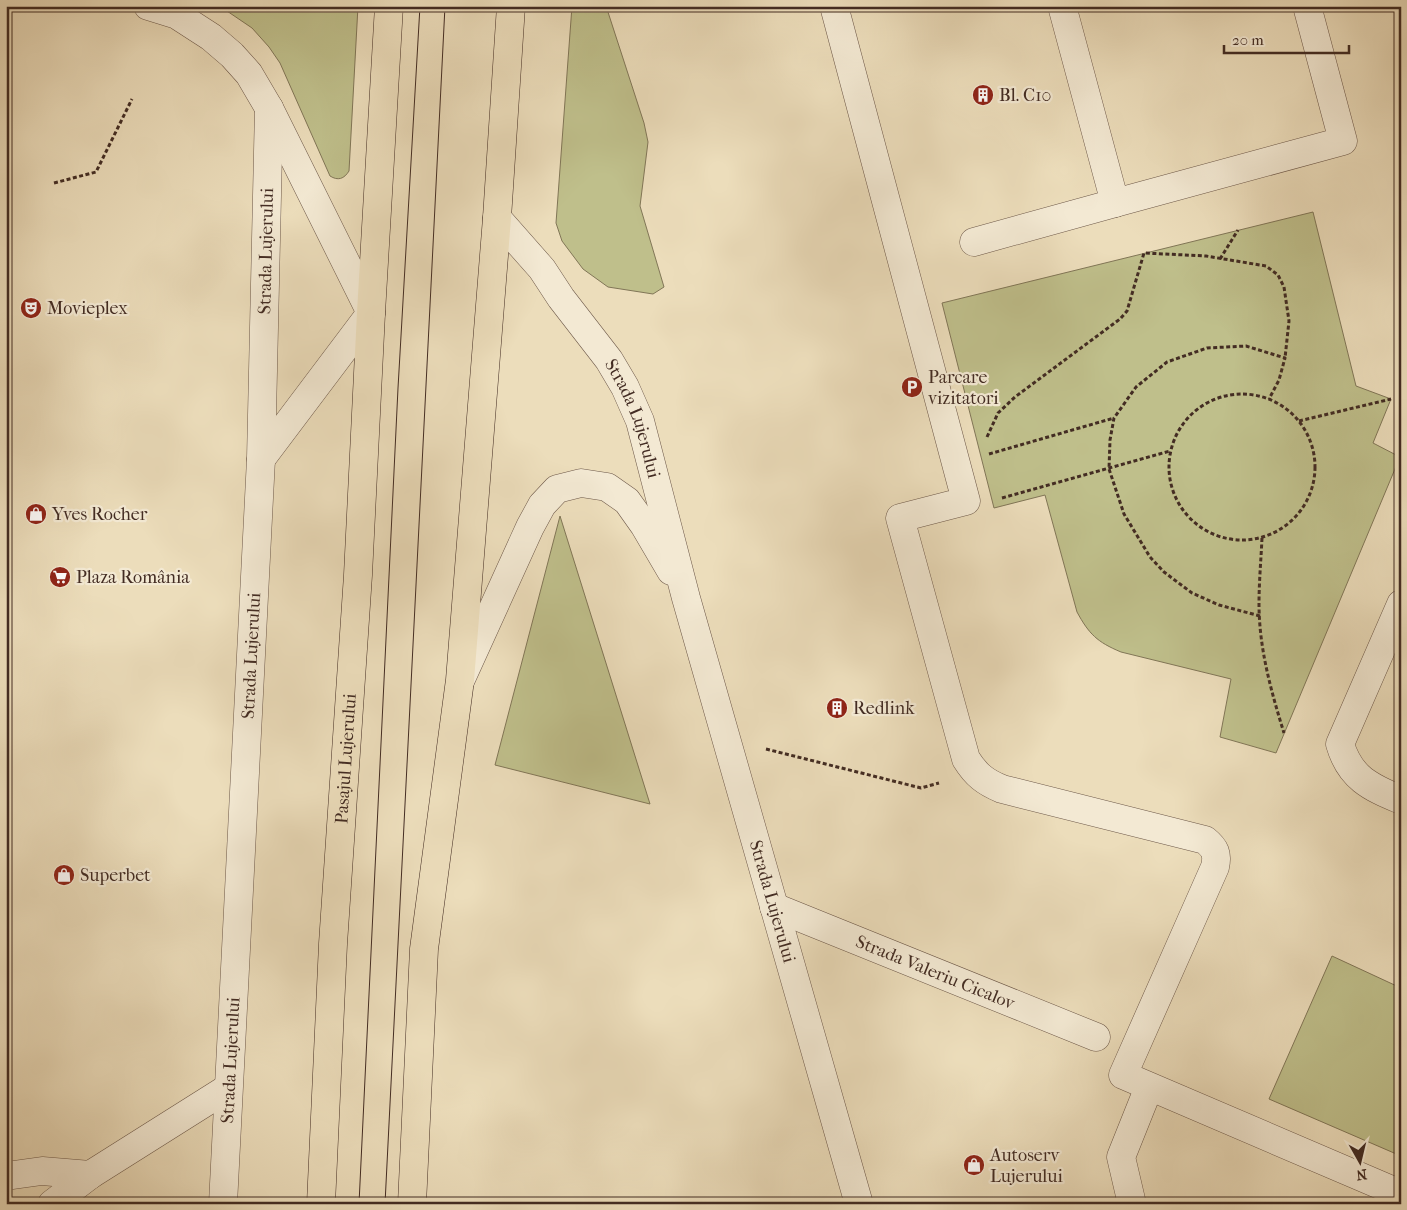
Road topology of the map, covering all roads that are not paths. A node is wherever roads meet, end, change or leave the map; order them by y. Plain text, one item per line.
1 (148, 6) edge
2 (389, 6) edge
3 (510, 6) edge
4 (834, 6) edge
5 (1062, 6) edge
6 (1307, 6) edge
7 (269, 108) junction
8 (1115, 203) junction
9 (497, 218) junction
10 (974, 242) dead end
11 (371, 313) junction
12 (261, 460) junction
13 (686, 598) junction
14 (1401, 604) edge
15 (460, 680) junction
16 (1401, 800) edge
17 (774, 907) junction
18 (1096, 1037) dead end
19 (1149, 1087) junction
20 (228, 1088) junction
21 (6, 1176) edge
22 (90, 1176) junction
23 (1401, 1194) edge
24 (52, 1204) edge
25 (222, 1204) edge
26 (321, 1204) edge
27 (412, 1204) edge
28 (859, 1204) edge
29 (1132, 1204) edge

1 - 7 street
2 - 11 main road
3 - 9 main road
4 - 19 street
5 - 8 street
6 - 8 street
7 - 11 street
7 - 12 street, Strada Lujerului
8 - 10 street
9 - 13 street, Strada Lujerului
9 - 15 main road
11 - 12 street
11 - 26 main road, Pasajul Lujerului
12 - 20 street, Strada Lujerului
13 - 15 street, Strada Lujerului
13 - 17 street, Strada Lujerului
14 - 16 street
15 - 27 main road
17 - 18 street, Strada Valeriu Cicalov
17 - 28 street, Strada Lujerului
19 - 23 street
19 - 29 street
20 - 22 street
20 - 25 street, Strada Lujerului
21 - 22 street
22 - 24 street

